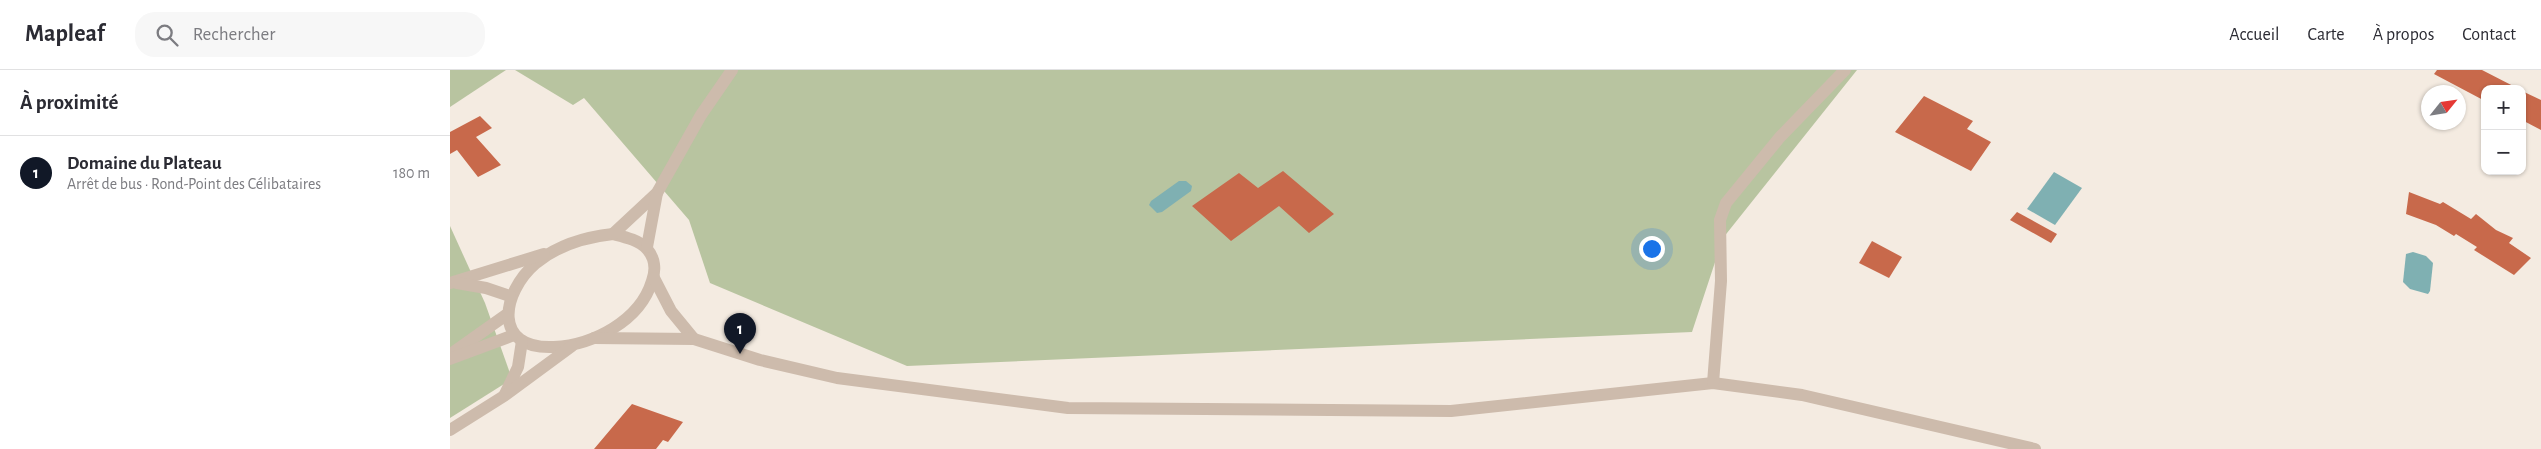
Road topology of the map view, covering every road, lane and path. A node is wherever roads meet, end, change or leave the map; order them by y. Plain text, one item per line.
1 (732, 70) edge
2 (1845, 70) edge
3 (657, 193) junction
4 (613, 234) junction
5 (647, 247) junction
6 (553, 251) junction
7 (654, 278) junction
8 (452, 283) edge
9 (510, 296) junction
10 (506, 315) junction
11 (518, 338) junction
12 (594, 338) junction
13 (694, 339) junction
14 (573, 345) junction
15 (450, 354) edge
16 (450, 359) edge
17 (1713, 383) junction
18 (504, 396) junction
19 (450, 430) edge
20 (2035, 449) edge

1 - 3 street
2 - 17 street
3 - 4 street
3 - 5 street
4 - 5 street
4 - 6 street
5 - 7 street
6 - 8 street
6 - 9 street
7 - 12 street
7 - 13 street
8 - 9 street
9 - 10 street
10 - 11 street
10 - 15 street
11 - 14 street
11 - 16 street
11 - 18 street
12 - 13 street
12 - 14 street
13 - 17 street
14 - 18 street
17 - 20 street
18 - 19 street

